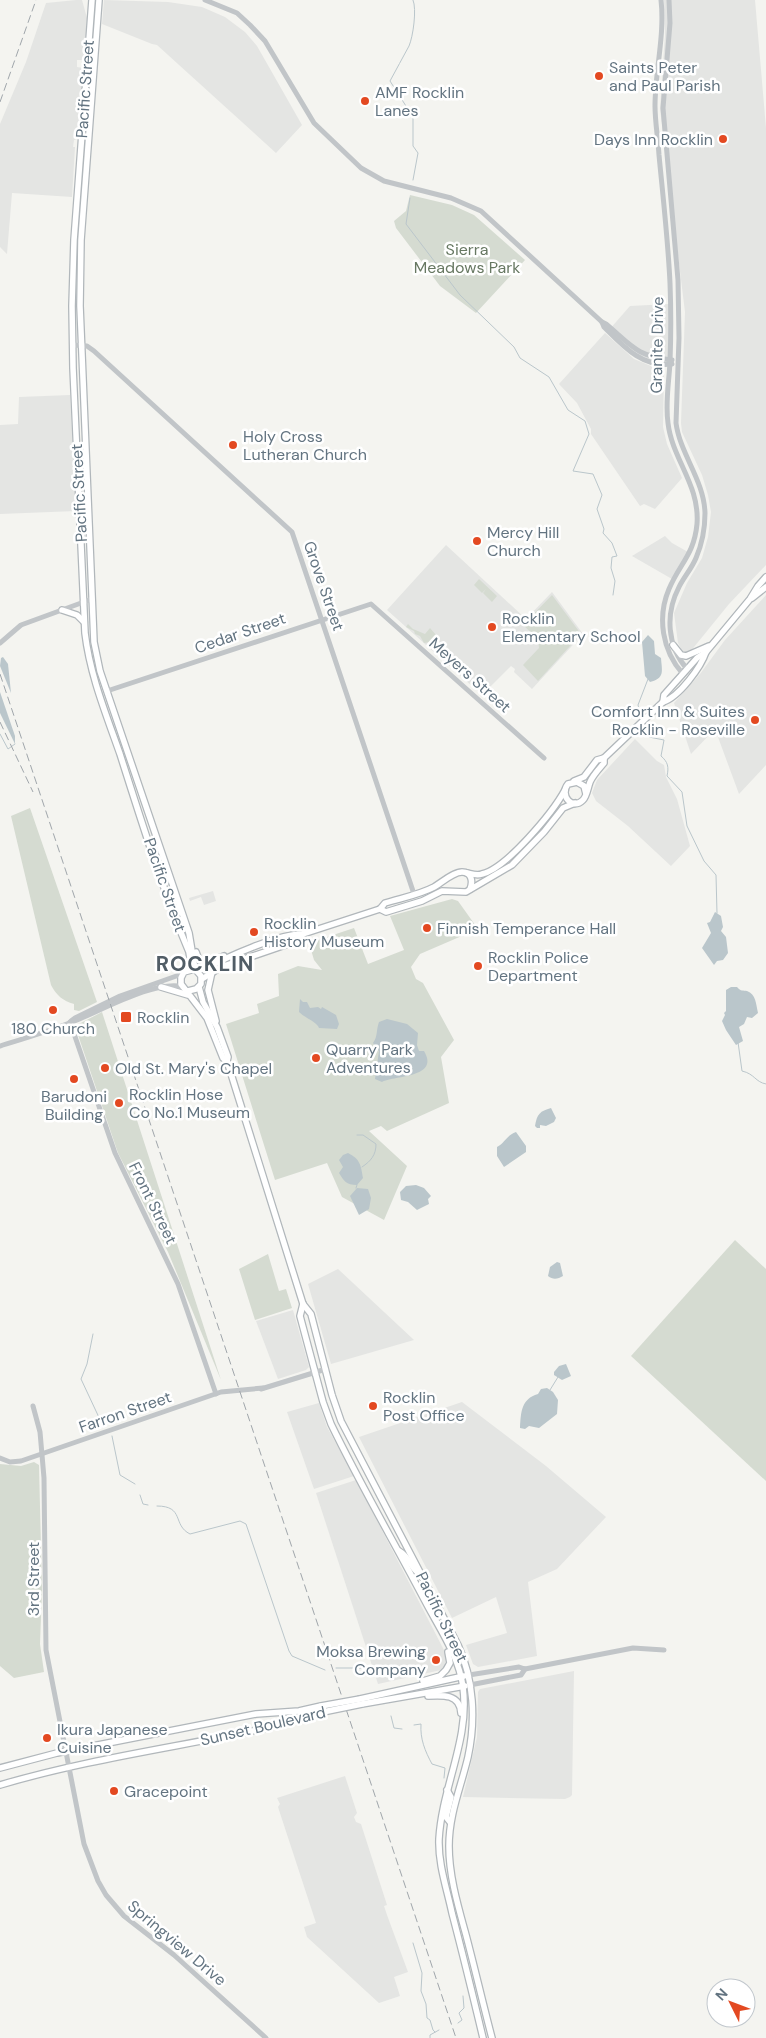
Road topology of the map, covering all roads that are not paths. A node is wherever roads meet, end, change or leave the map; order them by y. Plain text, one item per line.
1 (92, 0) edge
2 (99, 0) edge
3 (205, 0) edge
4 (661, 0) edge
5 (669, 0) edge
6 (602, 322) junction
7 (623, 339) junction
8 (74, 345) junction
9 (81, 345) junction
10 (633, 355) junction
11 (670, 362) junction
12 (678, 362) junction
13 (74, 392) junction
14 (84, 416) junction
15 (85, 456) junction
16 (78, 474) junction
17 (81, 521) junction
18 (90, 542) junction
19 (766, 577) edge
20 (766, 587) edge
21 (92, 599) junction
22 (750, 599) junction
23 (84, 602) junction
24 (62, 610) junction
25 (379, 610) joint
26 (322, 619) junction
27 (84, 622) junction
28 (0, 643) edge
29 (673, 645) junction
30 (710, 645) junction
31 (706, 652) junction
32 (685, 671) junction
33 (690, 677) junction
34 (107, 691) junction
35 (663, 702) junction
36 (544, 758) dead end
37 (604, 758) junction
38 (574, 782) junction
39 (564, 790) junction
40 (586, 794) junction
41 (576, 804) junction
42 (538, 826) junction
43 (525, 840) junction
44 (521, 857) junction
45 (512, 865) junction
46 (465, 872) junction
47 (454, 875) junction
48 (470, 889) junction
49 (456, 892) junction
50 (414, 894) junction
51 (437, 894) junction
52 (380, 909) junction
53 (392, 910) junction
54 (189, 933) junction
55 (303, 934) junction
56 (270, 942) junction
57 (236, 955) junction
58 (251, 957) junction
59 (196, 970) junction
60 (184, 972) junction
61 (212, 972) junction
62 (202, 979) junction
63 (162, 987) junction
64 (199, 987) junction
65 (186, 989) junction
66 (192, 997) junction
67 (70, 1022) junction
68 (216, 1024) junction
69 (0, 1046) edge
70 (227, 1061) junction
71 (303, 1304) junction
72 (326, 1369) junction
73 (316, 1373) junction
74 (216, 1394) junction
75 (33, 1406) dead end
76 (42, 1454) junction
77 (0, 1458) edge
78 (399, 1551) junction
79 (422, 1576) junction
80 (439, 1627) junction
81 (664, 1650) dead end
82 (525, 1670) junction
83 (469, 1675) junction
84 (461, 1677) junction
85 (418, 1685) junction
86 (470, 1685) junction
87 (463, 1686) junction
88 (419, 1695) junction
89 (361, 1702) junction
90 (322, 1709) junction
91 (463, 1723) junction
92 (66, 1751) junction
93 (69, 1767) junction
94 (0, 1768) edge
95 (0, 1785) edge
96 (447, 1790) junction
97 (450, 1822) junction
98 (440, 1858) junction
99 (449, 1858) junction
100 (459, 1909) junction
101 (452, 1911) junction
102 (266, 2038) edge
103 (483, 2038) edge
104 (492, 2038) edge

1 - 8 main road, Pacific Street
2 - 9 main road, Pacific Street
3 - 6 street
4 - 11 street, Granite Drive
5 - 12 street, Granite Drive
6 - 7 street
6 - 10 street
7 - 10 street
7 - 11 street
8 - 9 street
8 - 13 main road, Pacific Street
9 - 14 main road, Pacific Street
9 - 26 street, Grove Street
10 - 11 street
11 - 12 street
11 - 32 street, Granite Drive
12 - 29 street, Granite Drive
13 - 14 main road
13 - 16 main road, Pacific Street
14 - 15 main road, Pacific Street
15 - 16 main road
15 - 18 main road, Pacific Street
16 - 17 main road, Pacific Street
17 - 18 main road
17 - 23 main road, Pacific Street
18 - 21 main road, Pacific Street
19 - 22 main road
20 - 22 main road
21 - 23 street
21 - 34 main road, Pacific Street
22 - 30 main road
23 - 24 street
23 - 27 main road, Pacific Street
24 - 27 main road
24 - 28 street
25 - 26 street, Cedar Street
25 - 36 street, Meyers Street
26 - 34 street, Cedar Street
26 - 50 street, Grove Street
27 - 60 main road, Pacific Street
29 - 30 main road
29 - 32 street, Granite Drive
30 - 31 main road
31 - 32 main road
31 - 33 main road
32 - 33 main road
32 - 35 main road
33 - 35 main road
34 - 54 main road, Pacific Street
35 - 37 main road
37 - 38 main road
37 - 40 main road
38 - 39 main road
38 - 40 main road
39 - 41 main road
39 - 42 main road
40 - 41 main road
41 - 44 main road
42 - 43 main road
42 - 44 main road
43 - 45 main road
43 - 46 main road
44 - 45 main road
45 - 48 main road
46 - 47 main road
46 - 48 main road
47 - 49 main road
47 - 50 main road
48 - 49 main road
49 - 51 main road
50 - 51 main road
50 - 52 main road
50 - 53 main road
51 - 53 main road
52 - 53 main road
52 - 55 main road
54 - 57 main road
54 - 59 main road, Pacific Street
55 - 56 main road
55 - 58 main road
56 - 57 main road
56 - 58 main road
57 - 59 main road
58 - 61 main road
59 - 60 main road
59 - 62 main road
60 - 65 main road
60 - 67 street
61 - 62 main road
61 - 68 main road
62 - 64 main road
63 - 65 street
63 - 66 main road
63 - 67 street
64 - 65 main road
64 - 68 main road, Pacific Street
65 - 66 main road, Pacific Street
66 - 70 main road, Pacific Street
67 - 69 street
67 - 74 street, Front Street
68 - 70 main road, Pacific Street
70 - 71 main road, Pacific Street
71 - 72 main road, Pacific Street
71 - 73 main road, Pacific Street
72 - 73 street, Farron Street
72 - 79 main road, Pacific Street
73 - 74 street, Farron Street
73 - 78 main road, Pacific Street
74 - 76 street, Farron Street
75 - 76 street, 3rd Street
76 - 77 street, Farron Street
76 - 92 street, 3rd Street
78 - 79 main road
78 - 80 main road, Pacific Street
79 - 83 main road, Pacific Street
80 - 84 main road, Pacific Street
80 - 85 main road
81 - 82 street, Sunset Boulevard
82 - 83 street, Sunset Boulevard
82 - 86 street, Sunset Boulevard
83 - 84 main road, Sunset Boulevard
83 - 86 main road, Pacific Street
84 - 85 main road, Sunset Boulevard
84 - 87 main road, Pacific Street
85 - 89 main road, Sunset Boulevard
86 - 87 main road, Sunset Boulevard
86 - 97 main road, Pacific Street
87 - 88 main road, Sunset Boulevard
87 - 91 main road, Pacific Street
88 - 89 main road, Sunset Boulevard
88 - 91 main road
89 - 90 main road, Sunset Boulevard, bridge
90 - 92 main road, Sunset Boulevard
90 - 93 main road, Sunset Boulevard
91 - 96 main road, Pacific Street
92 - 93 street, 3rd Street
92 - 94 main road, Sunset Boulevard
93 - 95 main road, Sunset Boulevard
93 - 102 street, Springview Drive
96 - 97 main road
96 - 98 main road, Pacific Street
97 - 99 main road, Pacific Street
98 - 99 main road
98 - 101 main road, Pacific Street
99 - 100 main road, Pacific Street
100 - 101 main road
100 - 104 main road, Pacific Street
101 - 103 main road, Pacific Street

